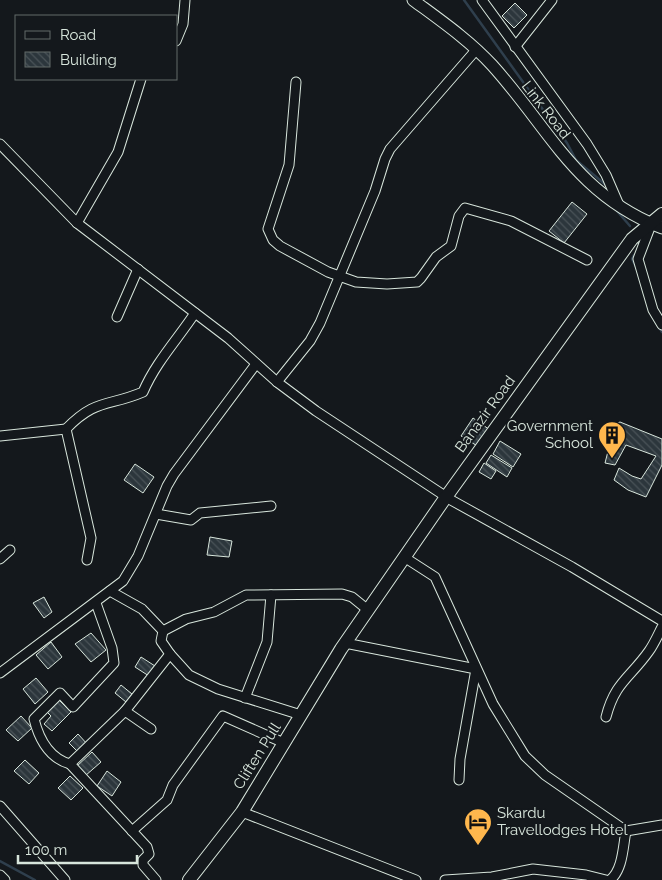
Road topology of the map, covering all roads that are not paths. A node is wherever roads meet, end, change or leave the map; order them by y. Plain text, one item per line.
1 (185, 0) edge
2 (413, 0) edge
3 (482, 0) edge
4 (552, 0) edge
5 (178, 36) edge
6 (515, 47) junction
7 (476, 50) junction
8 (141, 80) edge
9 (296, 82) dead end
10 (0, 144) edge
11 (620, 206) junction
12 (662, 214) edge
13 (77, 223) junction
14 (656, 226) edge
15 (587, 260) dead end
16 (138, 269) junction
17 (340, 277) junction
18 (195, 312) junction
19 (117, 317) dead end
20 (662, 326) edge
21 (256, 364) junction
22 (277, 382) junction
23 (66, 429) junction
24 (0, 436) edge
25 (446, 497) junction
26 (271, 506) dead end
27 (156, 514) junction
28 (10, 550) dead end
29 (404, 557) junction
30 (0, 559) edge
31 (87, 560) dead end
32 (110, 591) junction
33 (271, 595) junction
34 (96, 603) junction
35 (368, 610) junction
36 (662, 621) edge
37 (662, 627) edge
38 (163, 631) junction
39 (345, 643) junction
40 (170, 654) junction
41 (476, 669) junction
42 (0, 673) edge
43 (245, 698) junction
44 (125, 711) junction
45 (301, 715) junction
46 (606, 717) dead end
47 (150, 729) dead end
48 (284, 743) junction
49 (70, 764) junction
50 (459, 780) dead end
51 (0, 806) edge
52 (242, 812) junction
53 (662, 825) edge
54 (132, 831) junction
55 (626, 831) junction
56 (0, 875) edge
57 (491, 878) edge
58 (5, 880) edge
59 (65, 880) edge
60 (156, 880) edge
61 (188, 880) edge
62 (416, 880) edge
63 (445, 880) edge
64 (606, 880) edge
65 (610, 880) edge

1 - 5 street
2 - 7 main road, Link Road
3 - 6 street
4 - 6 street
6 - 11 street
7 - 11 main road, Link Road
7 - 17 street
8 - 13 street
9 - 17 street
10 - 13 street
11 - 14 main road, Link Road
12 - 14 highway, Banazir Road
13 - 16 street
14 - 20 street
14 - 25 highway, Banazir Road
15 - 17 street
16 - 18 street
16 - 19 street
17 - 22 street
18 - 21 street
18 - 23 street
21 - 22 street
21 - 27 street
22 - 25 street
23 - 24 street
23 - 31 street
25 - 29 highway, Banazir Road
25 - 36 street
26 - 27 street
27 - 32 street
28 - 30 street
29 - 35 highway, Banazir Road
29 - 41 street
32 - 34 street
32 - 38 street
33 - 35 street
33 - 38 street
33 - 43 street
34 - 42 street
34 - 49 street
35 - 39 highway, Banazir Road
37 - 46 street
38 - 40 street
39 - 41 street
39 - 45 highway, Cliften Pull
40 - 43 street
40 - 44 street
41 - 50 street
41 - 55 street
43 - 45 street
44 - 47 street
44 - 49 street
45 - 48 highway, Cliften Pull
48 - 52 highway, Cliften Pull
48 - 54 street
49 - 54 street
51 - 59 street
52 - 61 highway, Cliften Pull
52 - 62 street
53 - 55 street
54 - 60 street
55 - 65 street
56 - 58 street
57 - 63 street
57 - 64 street

